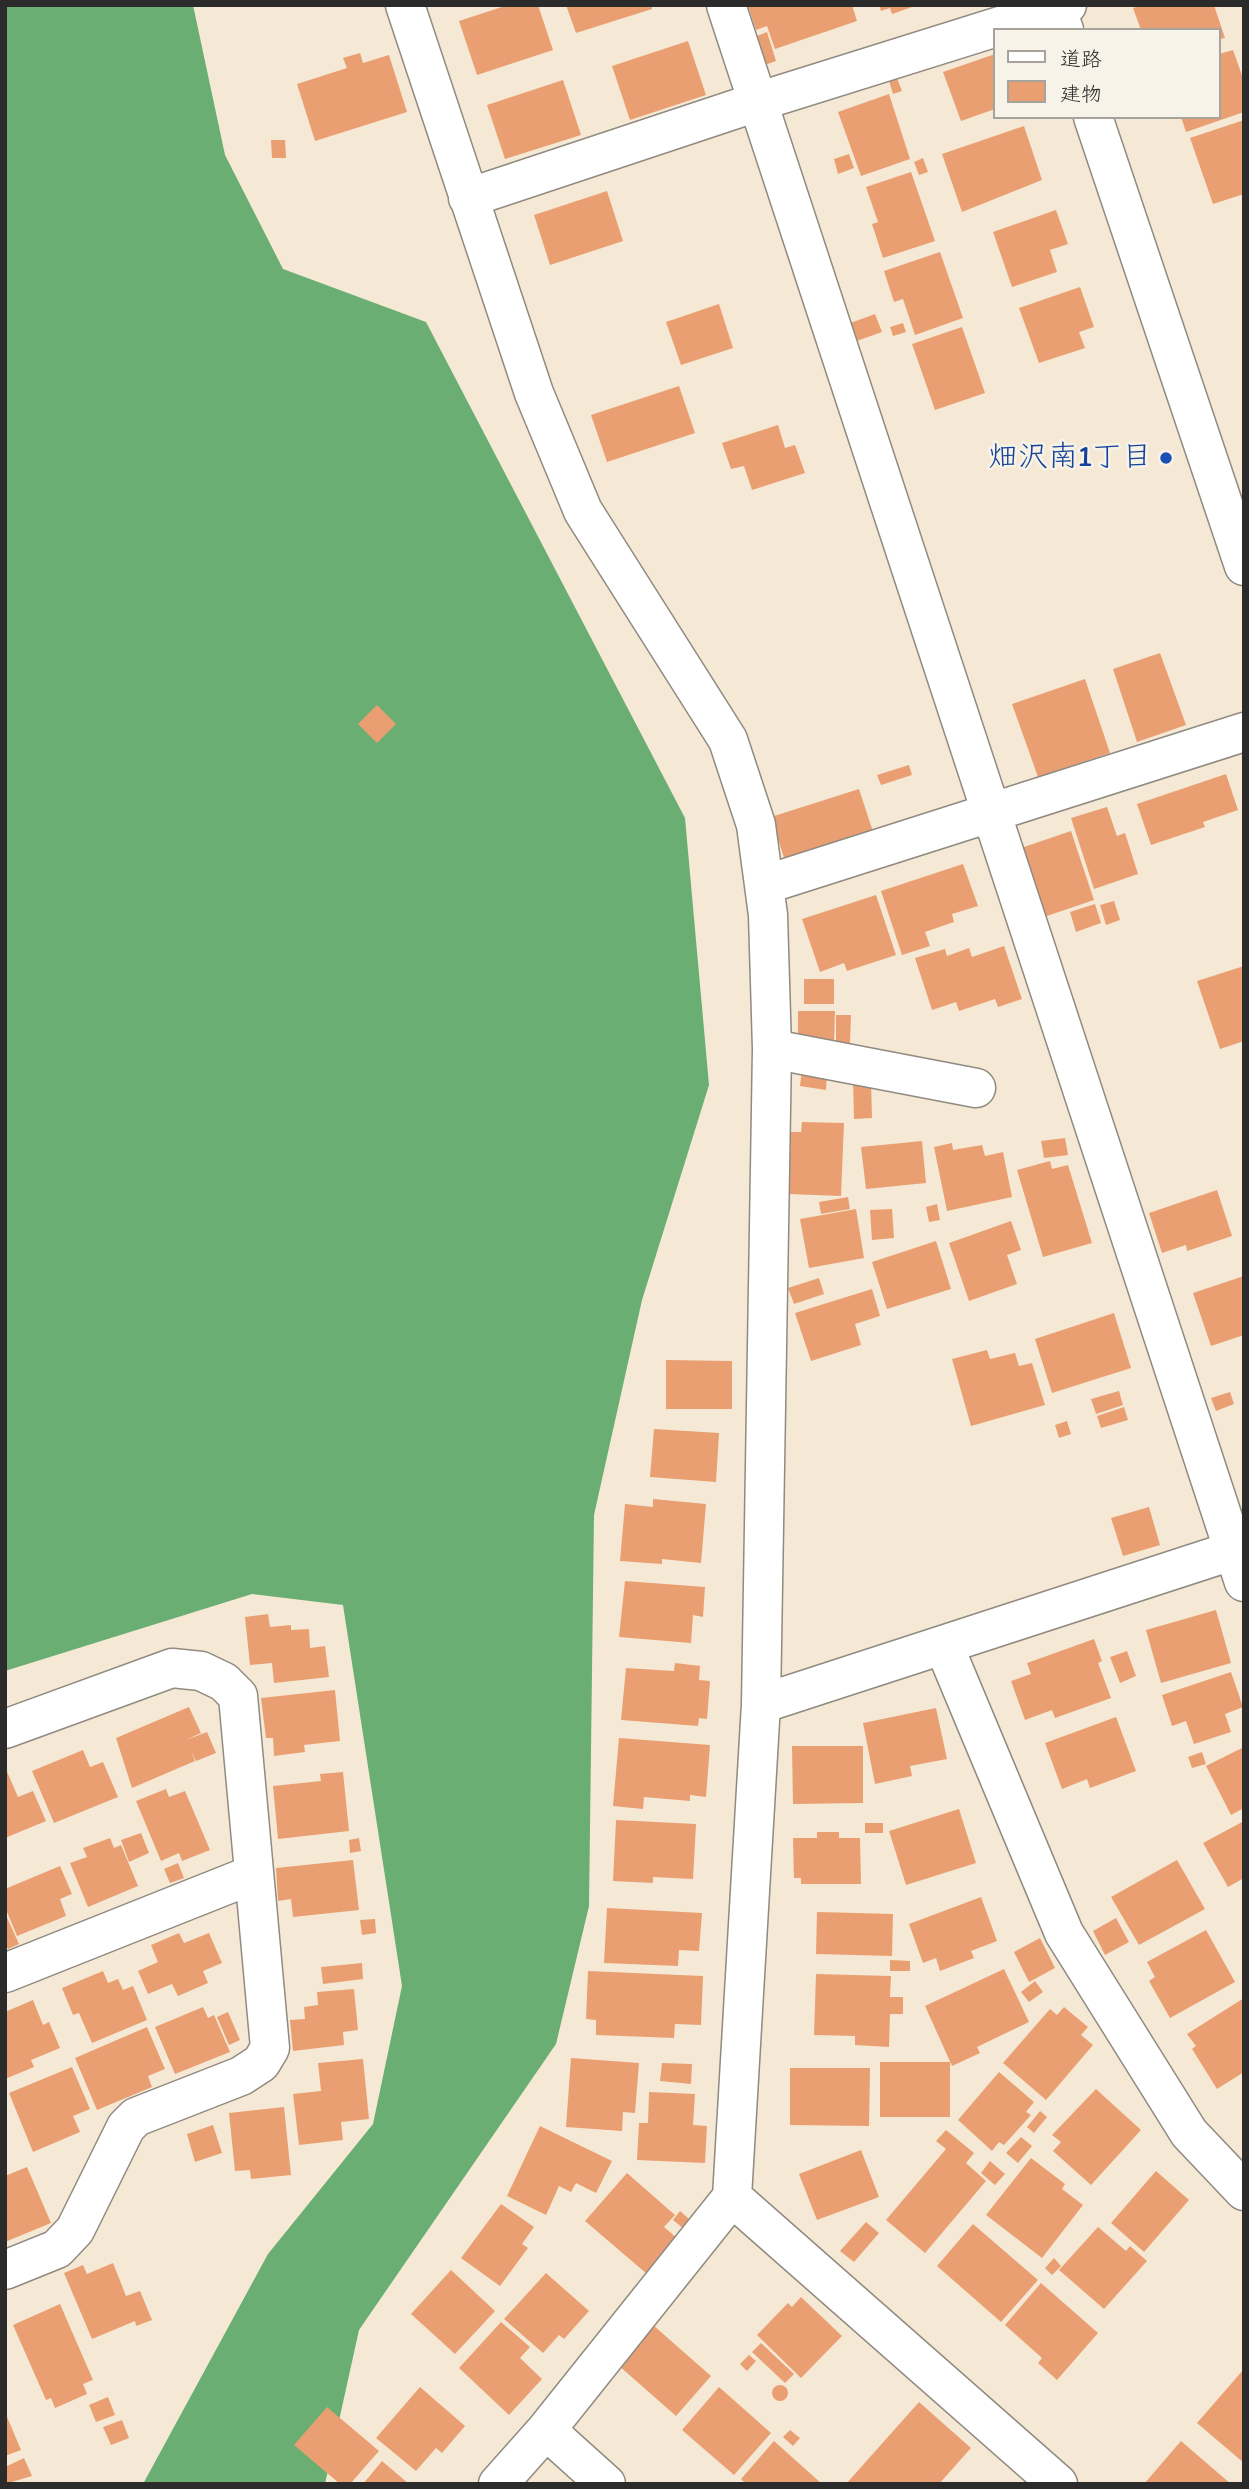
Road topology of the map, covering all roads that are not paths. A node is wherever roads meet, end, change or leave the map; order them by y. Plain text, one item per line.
1 (405, 5) edge
2 (726, 5) edge
3 (1061, 12) edge
4 (1007, 28) edge
5 (993, 32) edge
6 (757, 102) junction
7 (1094, 119) edge
8 (468, 198) junction
9 (1244, 566) edge
10 (1244, 732) edge
11 (992, 813) junction
12 (764, 885) junction
13 (772, 1049) junction
14 (976, 1088) dead end
15 (1240, 1560) edge
16 (944, 1646) junction
17 (761, 1704) junction
18 (5, 1729) edge
19 (254, 1874) junction
20 (5, 1972) edge
21 (1244, 2192) edge
22 (732, 2197) junction
23 (5, 2270) edge
24 (546, 2430) junction
25 (498, 2484) edge
26 (607, 2484) edge
27 (1058, 2484) edge

1 - 8 street
2 - 6 street
3 - 4 street
5 - 6 street
6 - 8 street
6 - 11 street
7 - 9 street
8 - 12 street
10 - 11 street
11 - 12 street
11 - 15 street
12 - 13 street
13 - 14 street
13 - 17 street
15 - 16 street
16 - 17 street
16 - 21 street
17 - 22 street
18 - 19 street
19 - 20 street
19 - 23 street
22 - 24 street
22 - 27 street
24 - 25 street
24 - 26 street

